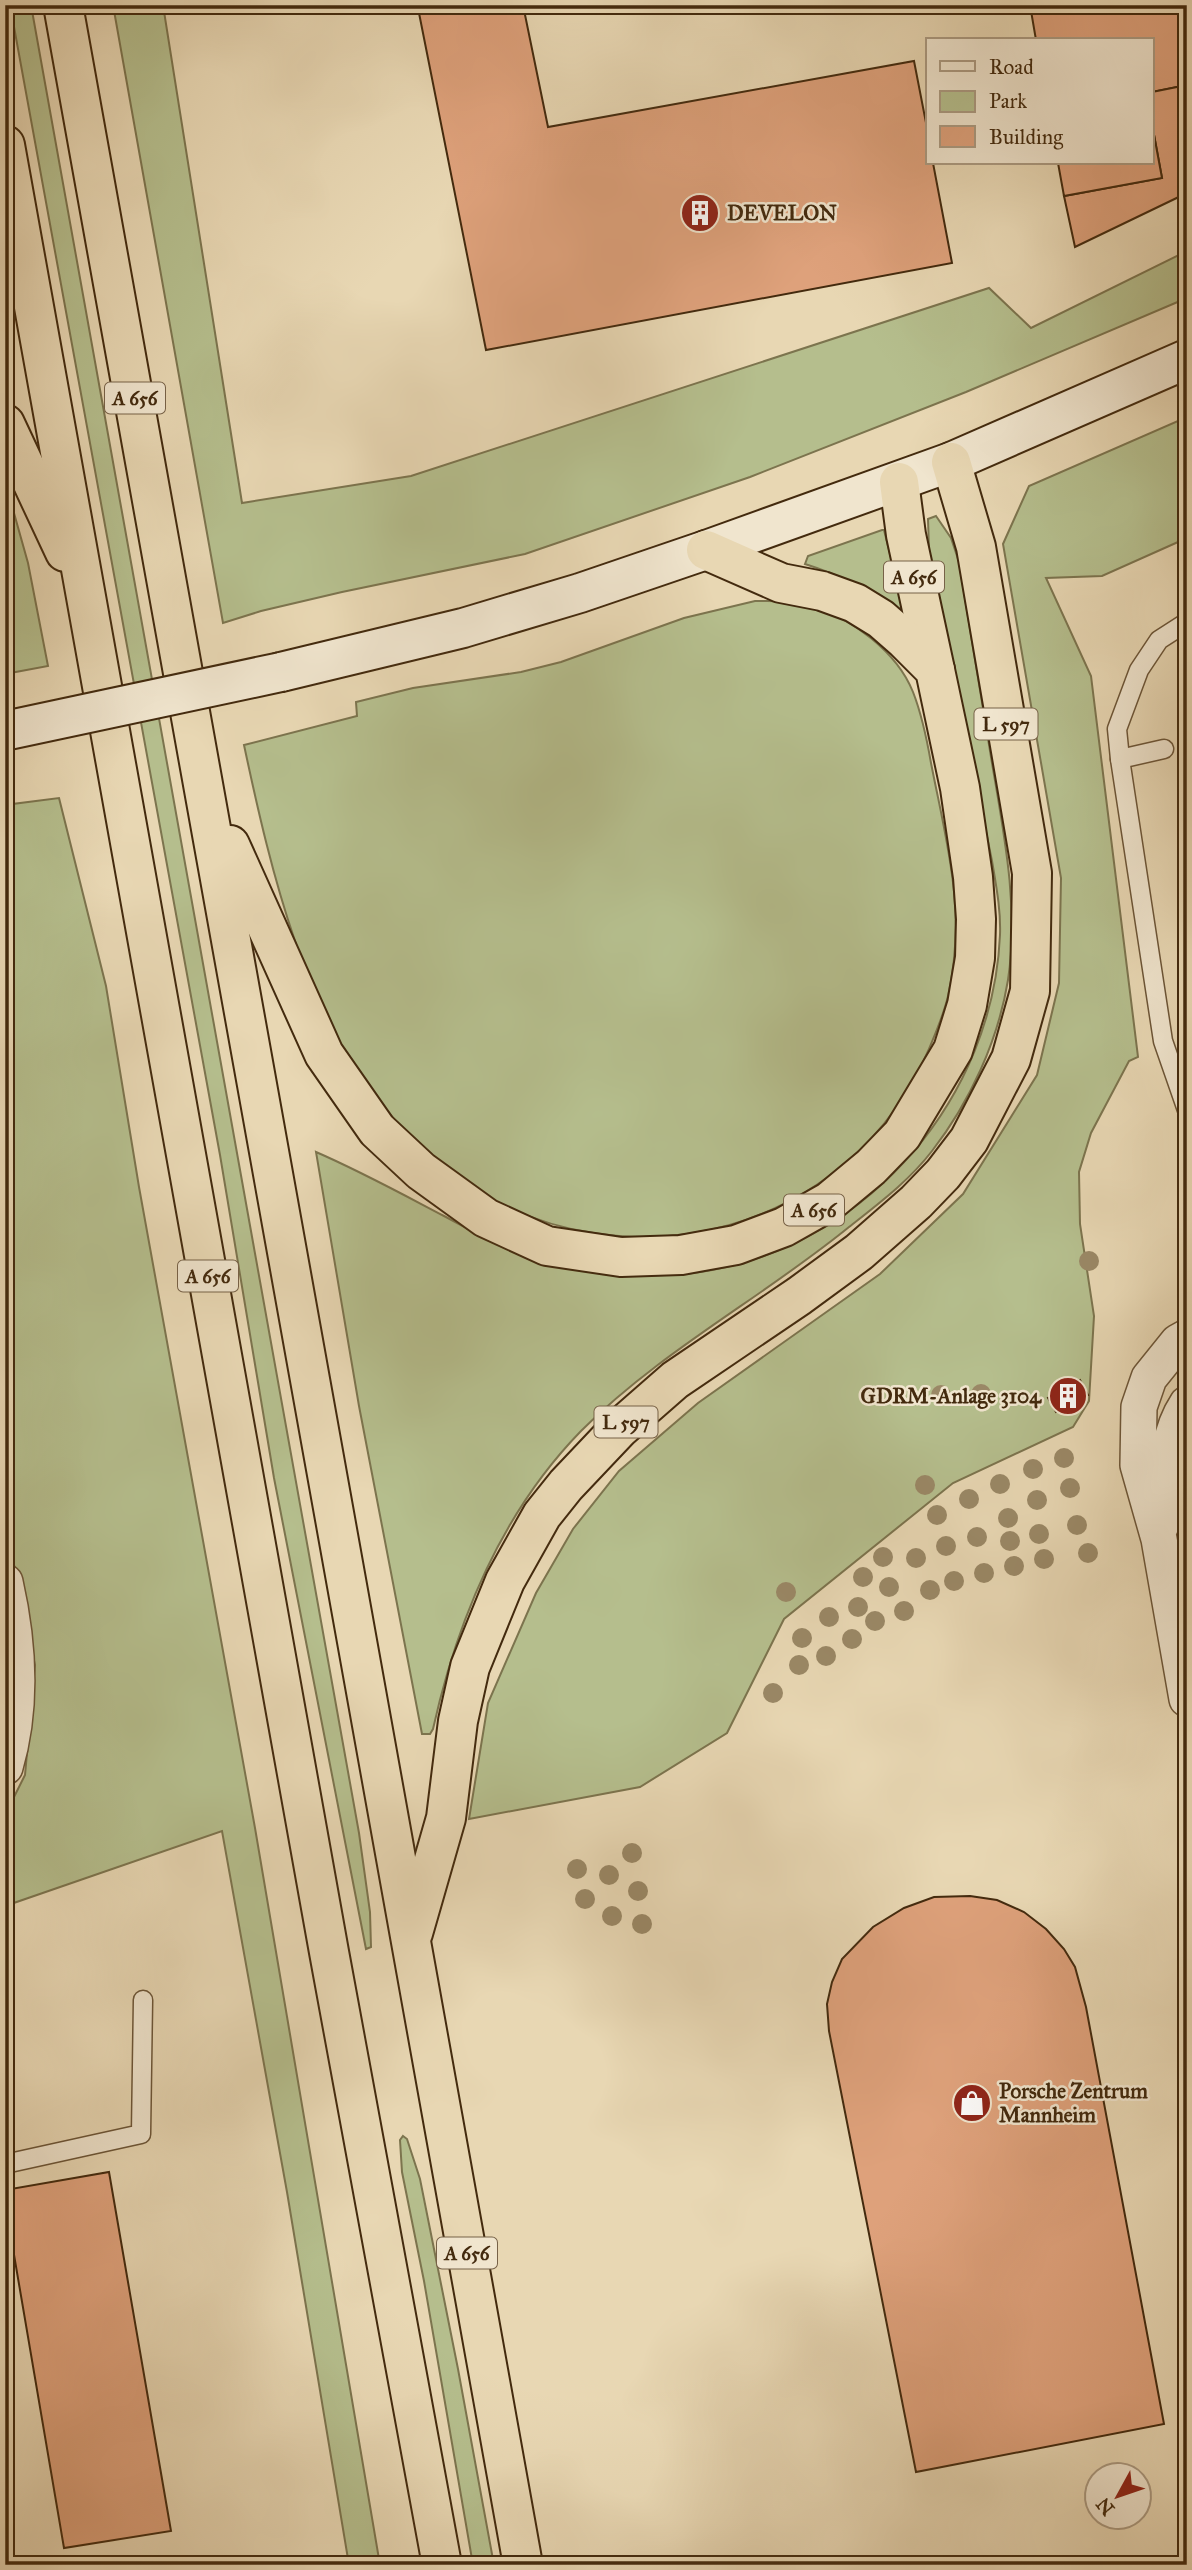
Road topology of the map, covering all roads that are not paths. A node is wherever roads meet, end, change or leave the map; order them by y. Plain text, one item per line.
1 (63, 5) edge
2 (5, 145) edge
3 (1187, 359) edge
4 (5, 424) edge
5 (951, 462) junction
6 (899, 482) junction
7 (706, 550) junction
8 (87, 600) junction
9 (1187, 622) edge
10 (935, 670) junction
11 (7, 730) edge
12 (1164, 749) dead end
13 (1120, 758) junction
14 (206, 792) junction
15 (1187, 1110) edge
16 (1187, 1337) edge
17 (1187, 1404) edge
18 (1159, 1539) junction
19 (5, 1582) edge
20 (1187, 1699) edge
21 (9, 1754) edge
22 (411, 1942) junction
23 (143, 2000) dead end
24 (5, 2164) edge
25 (442, 2565) edge
26 (523, 2565) edge

1 - 14 highway, A 656
2 - 8 highway, A 656
3 - 5 main road
4 - 8 highway
5 - 6 main road
5 - 22 highway, L 597
6 - 7 main road
6 - 10 highway, A 656
7 - 10 highway, A 656
7 - 11 main road, bridge
8 - 25 highway, A 656
9 - 13 lane
10 - 14 highway, A 656
12 - 13 lane
13 - 15 lane
14 - 22 highway, A 656
16 - 18 street
17 - 18 street
18 - 20 street
19 - 21 street
22 - 26 highway, A 656
23 - 24 lane

